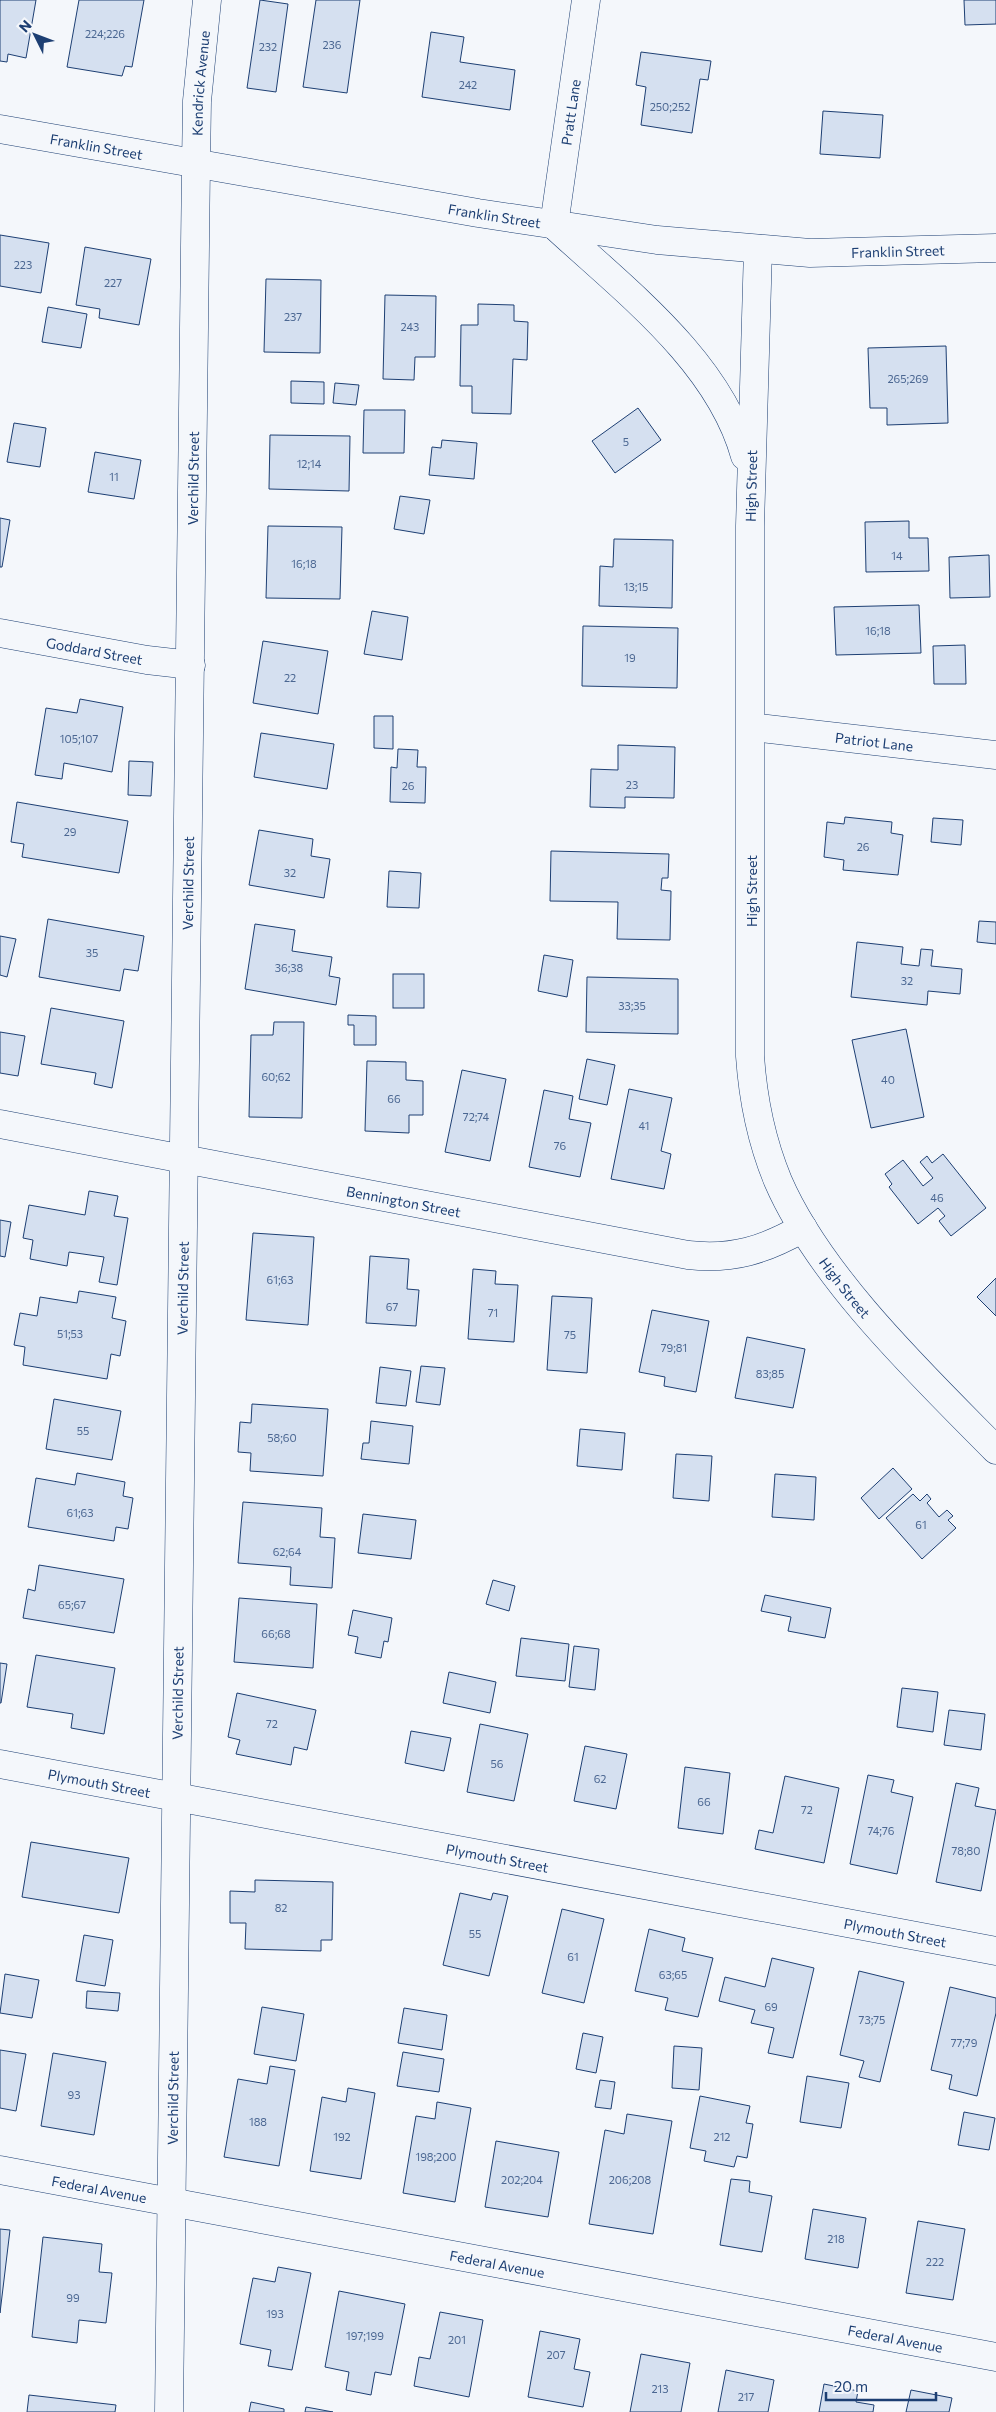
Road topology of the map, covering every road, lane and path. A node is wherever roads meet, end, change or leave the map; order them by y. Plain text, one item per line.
1 (206, 0) edge
2 (586, 0) edge
3 (0, 129) edge
4 (196, 165) junction
5 (554, 226) junction
6 (996, 248) edge
7 (758, 249) junction
8 (751, 479) junction
9 (0, 633) edge
10 (191, 665) junction
11 (751, 727) junction
12 (996, 755) edge
13 (0, 1124) edge
14 (184, 1159) junction
15 (803, 1228) junction
16 (996, 1450) edge
17 (0, 1764) edge
18 (174, 1798) junction
19 (996, 1951) edge
20 (0, 2170) edge
21 (171, 2200) junction
22 (996, 2357) edge
23 (169, 2412) edge

1 - 4 street, Kendrick Avenue
2 - 5 street, Pratt Lane
3 - 4 street, Franklin Street
4 - 5 street, Franklin Street
4 - 10 street, Verchild Street
5 - 7 street, Franklin Street
5 - 8 street
6 - 7 street, Franklin Street
7 - 8 street, High Street
8 - 11 street, High Street
9 - 10 street, Goddard Street
10 - 14 street, Verchild Street
11 - 12 street, Patriot Lane
11 - 15 street, High Street
13 - 14 street, Bennington Street
14 - 15 street, Bennington Street
14 - 18 street, Verchild Street
15 - 16 street, High Street
17 - 18 street, Plymouth Street
18 - 19 street, Plymouth Street
18 - 21 street, Verchild Street
20 - 21 street, Federal Avenue
21 - 22 street, Federal Avenue
21 - 23 street, Verchild Street

